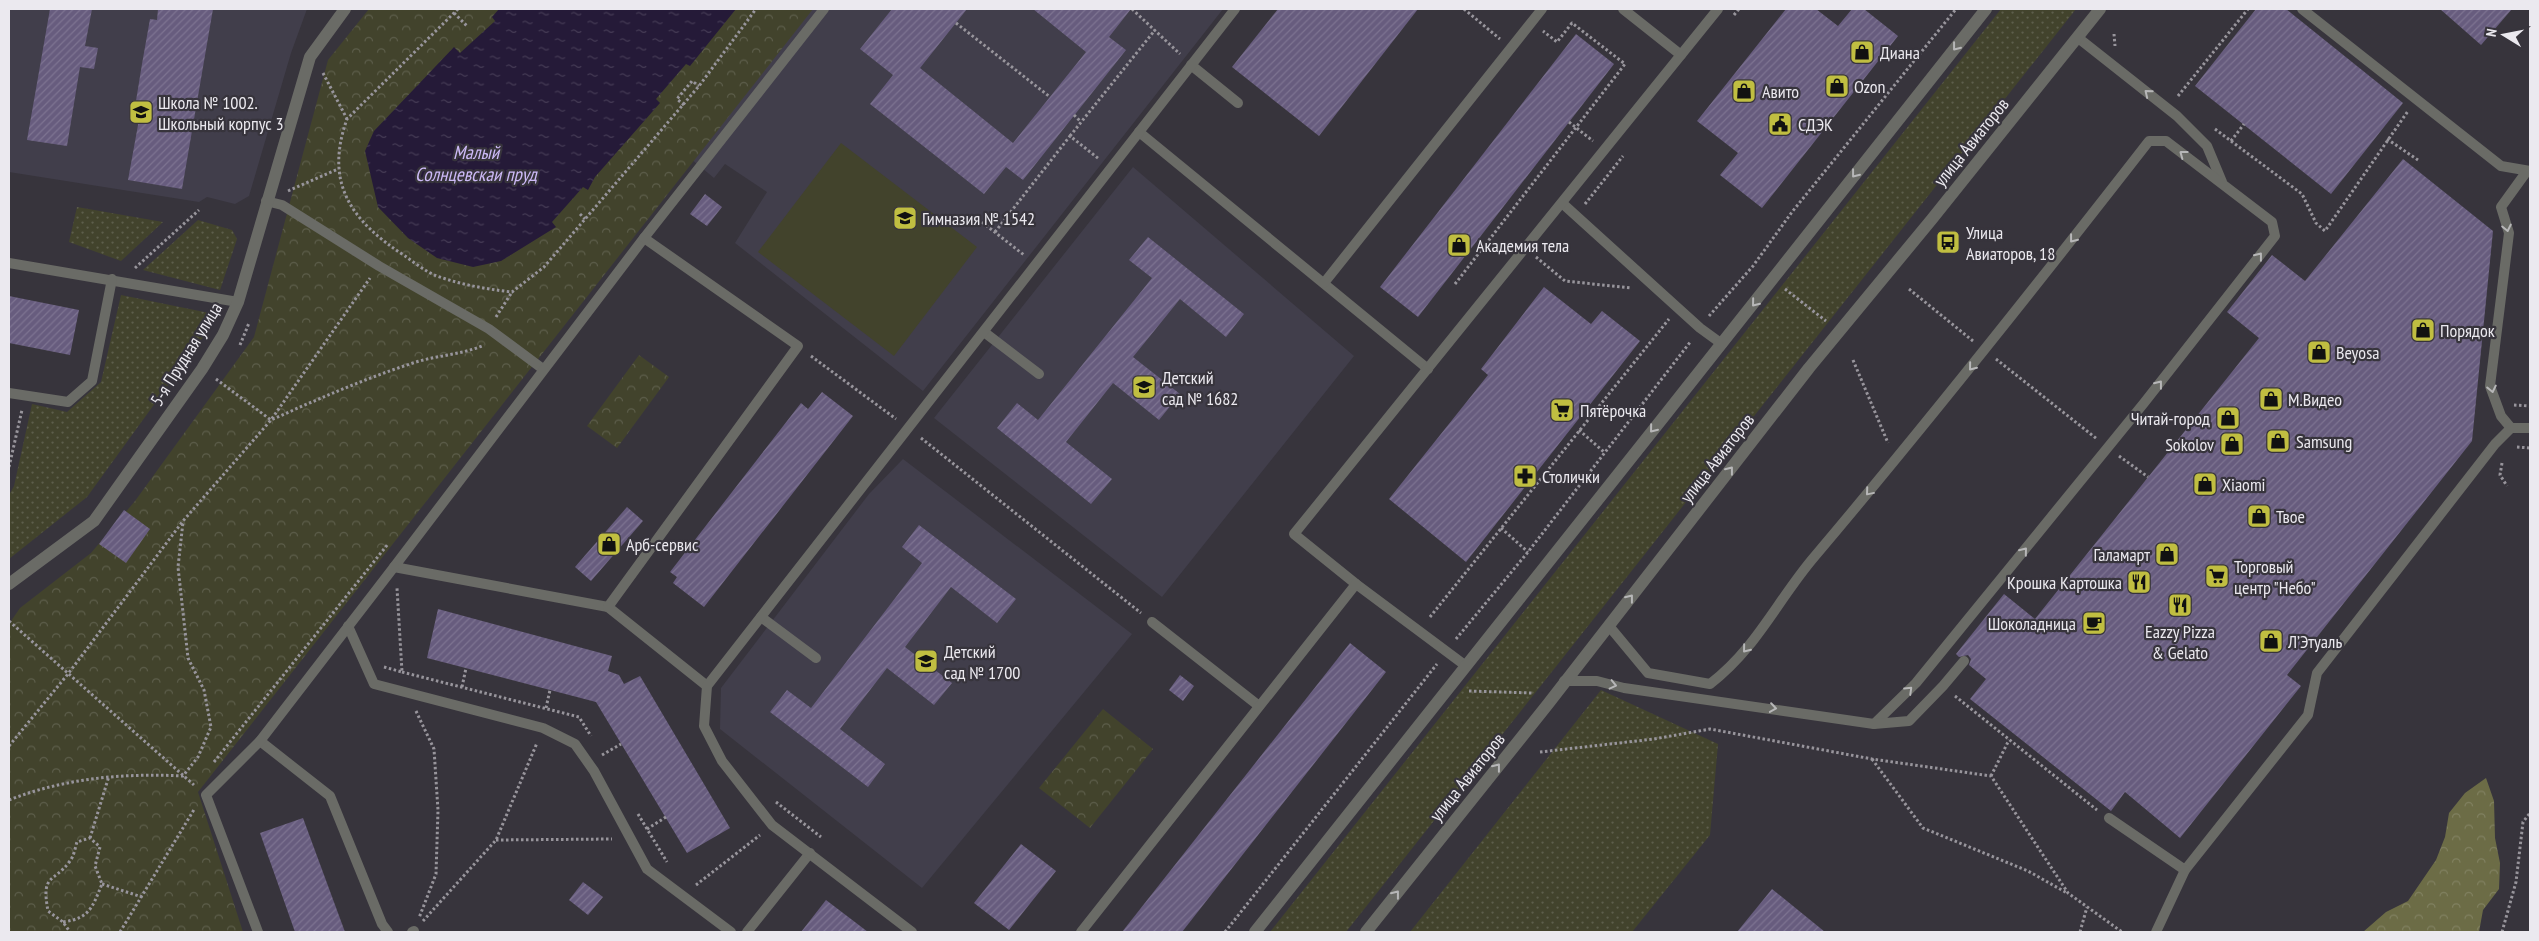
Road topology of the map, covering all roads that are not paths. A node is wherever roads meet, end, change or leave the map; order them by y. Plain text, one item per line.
1 (345, 9) edge
2 (824, 9) edge
3 (1235, 9) edge
4 (1542, 9) edge
5 (1623, 9) edge
6 (1718, 9) edge
7 (2100, 9) edge
8 (2302, 9) edge
9 (1981, 11) edge
10 (2077, 37) junction
11 (1681, 55) junction
12 (1191, 65) junction
13 (1238, 103) dead end
14 (1139, 132) junction
15 (2528, 171) edge
16 (2222, 183) junction
17 (266, 201) junction
18 (1562, 203) junction
19 (644, 238) junction
20 (9, 263) edge
21 (112, 279) junction
22 (1324, 283) junction
23 (238, 302) junction
24 (984, 332) junction
25 (1722, 344) junction
26 (543, 369) junction
27 (1428, 369) junction
28 (1039, 374) dead end
29 (9, 392) edge
30 (2511, 428) junction
31 (2530, 428) edge
32 (395, 572) junction
33 (9, 584) edge
34 (1356, 584) junction
35 (608, 607) junction
36 (761, 617) junction
37 (1152, 622) road end
38 (348, 626) junction
39 (1609, 626) junction
40 (816, 658) dead end
41 (1964, 661) dead end
42 (1466, 666) junction
43 (1564, 681) junction
44 (707, 686) junction
45 (1259, 706) junction
46 (1874, 724) junction
47 (260, 741) junction
48 (2109, 818) road end
49 (810, 853) junction
50 (2185, 870) junction
51 (258, 932) edge
52 (388, 932) edge
53 (731, 932) edge
54 (747, 932) edge
55 (912, 932) edge
56 (1081, 932) edge
57 (1255, 932) edge
58 (1366, 932) edge
59 (2156, 932) edge

1 - 17 street, 5-я Прудная улица
2 - 19 lane
3 - 12 lane
4 - 22 lane
5 - 11 lane
6 - 11 lane
7 - 10 street, улица Авиаторов
8 - 15 lane
9 -> 25 street
16 -> 10 lane
39 -> 10 street, улица Авиаторов
11 - 18 lane
12 - 13 lane
12 - 14 lane
14 - 22 lane
14 - 24 lane
15 -> 30 lane
16 -> 39 lane
46 -> 16 lane
17 - 23 street, 5-я Прудная улица
17 - 26 lane
18 - 25 lane
18 - 27 lane
19 - 26 lane
19 - 35 lane
20 - 21 lane
21 - 23 lane
21 - 29 lane
22 - 27 lane
23 - 33 street, 5-я Прудная улица
24 - 28 lane
24 - 36 lane
25 -> 42 street
26 - 32 lane
27 - 34 lane
30 - 31 lane
30 - 50 lane
32 - 35 lane
32 - 38 lane
34 - 42 lane
34 - 45 lane
35 - 44 lane
36 - 40 lane
36 - 44 lane
37 - 45 lane
38 - 47 lane
38 - 53 lane
39 - 43 street, улица Авиаторов
41 - 46 lane
42 - 57 street
43 -> 46 lane
58 -> 43 street, улица Авиаторов
44 - 49 lane
45 - 56 lane
47 - 51 lane
47 - 52 lane
48 - 50 lane
49 - 54 lane
49 - 55 lane
50 - 59 lane

